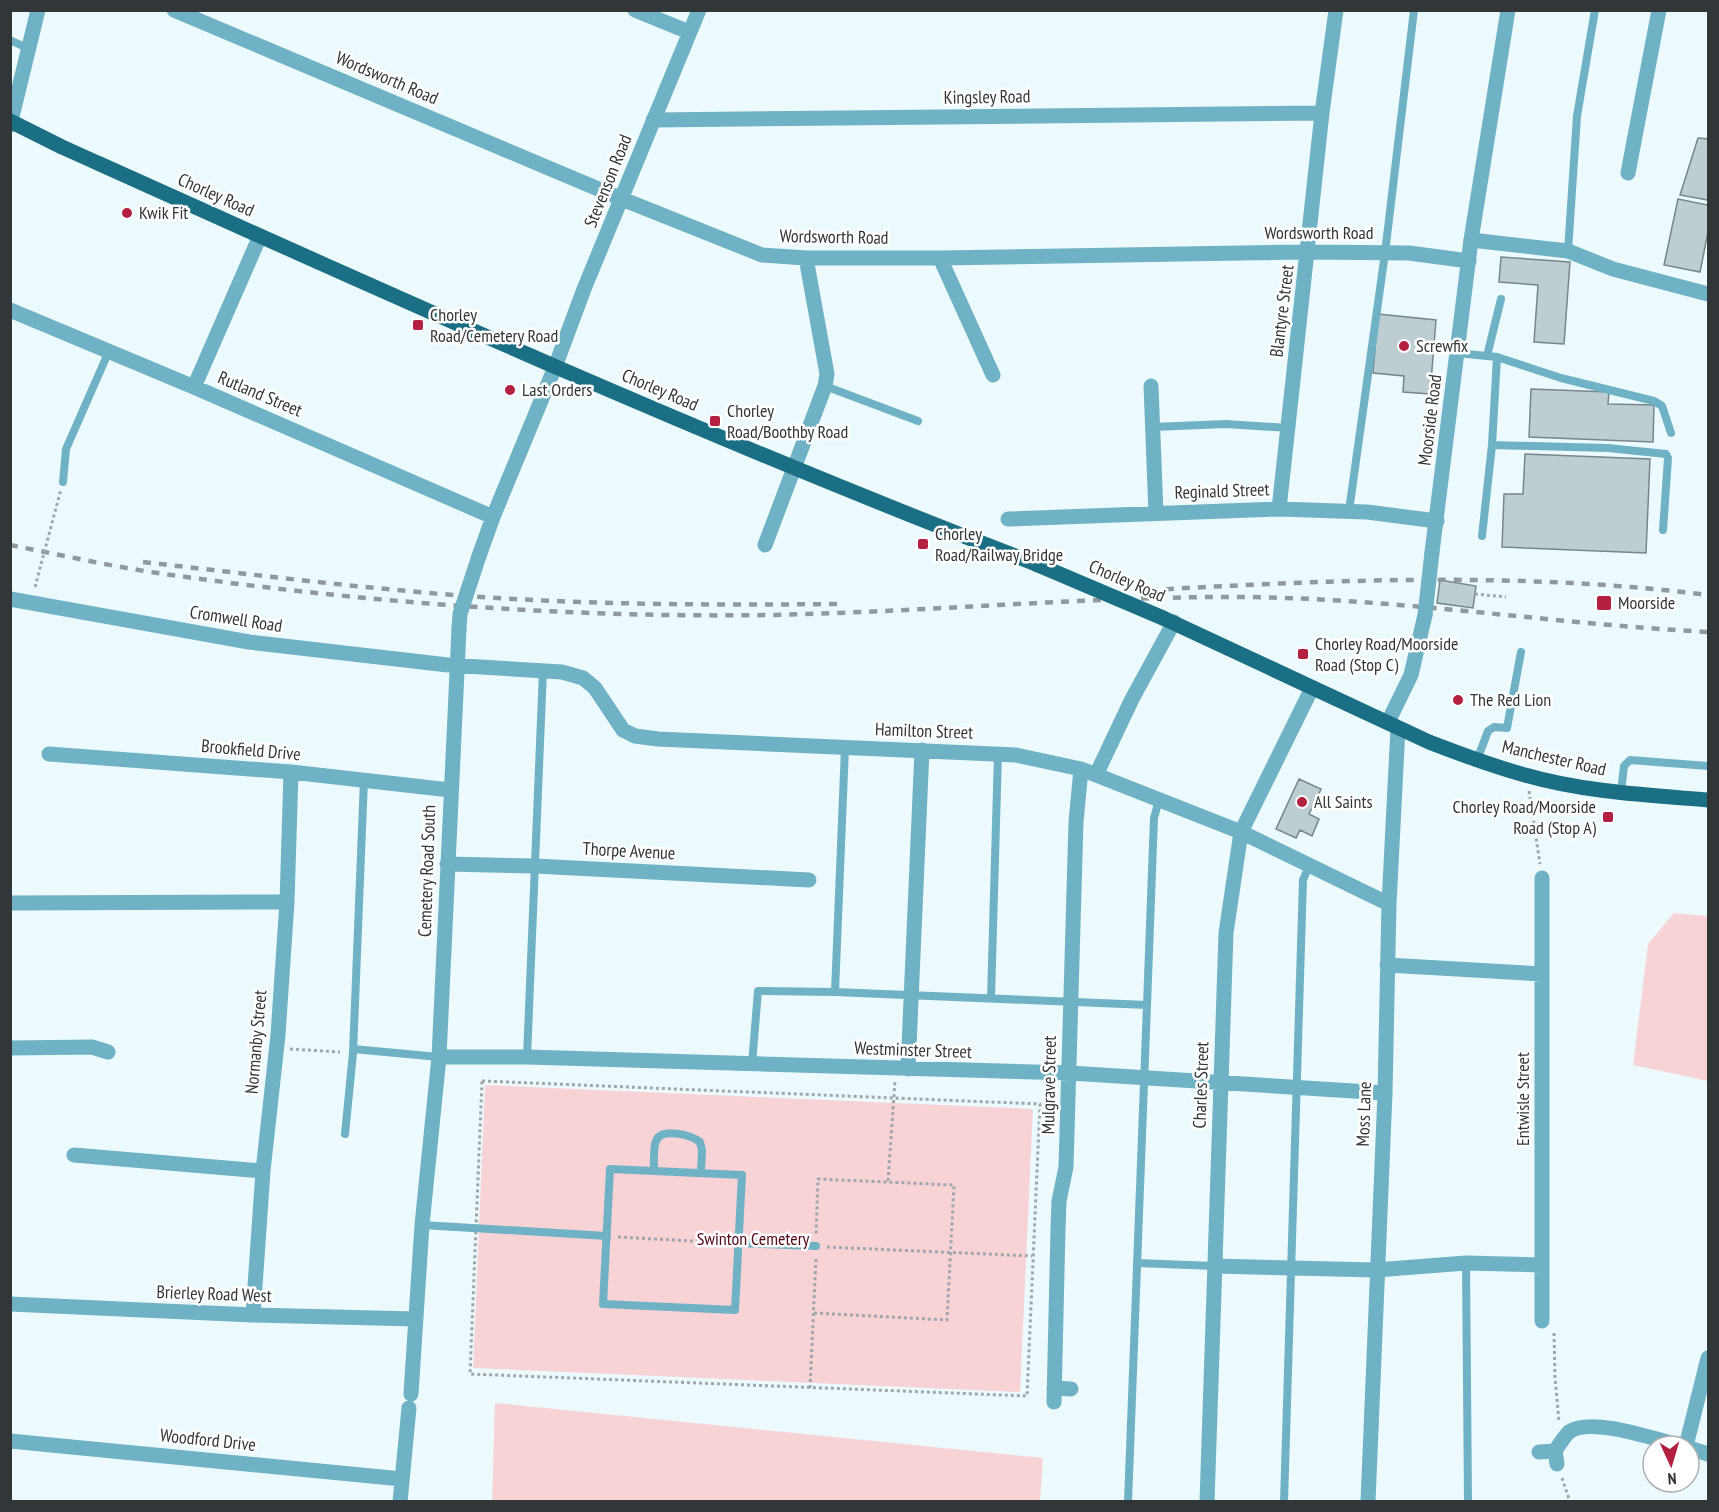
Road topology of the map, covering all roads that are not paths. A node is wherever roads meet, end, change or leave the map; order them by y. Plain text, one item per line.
1 (38, 10) edge
2 (174, 10) edge
3 (635, 10) edge
4 (699, 10) edge
5 (1336, 10) edge
6 (1414, 10) edge
7 (1508, 10) edge
8 (1595, 10) edge
9 (1659, 10) edge
10 (689, 32) junction
11 (10, 40) edge
12 (29, 48) junction
13 (1322, 113) junction
14 (653, 120) junction
15 (11, 122) edge
16 (1628, 173) dead end
17 (622, 199) junction
18 (260, 236) junction
19 (1471, 240) junction
20 (1568, 251) junction
21 (1308, 252) junction
22 (1385, 253) junction
23 (806, 258) junction
24 (940, 258) junction
25 (1469, 261) junction
26 (1708, 294) edge
27 (1501, 298) dead end
28 (10, 310) edge
29 (109, 351) junction
30 (1457, 353) junction
31 (1487, 356) junction
32 (1497, 357) junction
33 (555, 367) junction
34 (993, 375) dead end
35 (825, 386) junction
36 (1151, 386) dead end
37 (194, 387) junction
38 (918, 421) dead end
39 (1153, 427) junction
40 (1288, 428) junction
41 (1671, 433) dead end
42 (1492, 445) junction
43 (795, 468) junction
44 (62, 485) road end
45 (1279, 509) junction
46 (1349, 511) junction
47 (1156, 513) junction
48 (493, 517) junction
49 (1008, 519) dead end
50 (1437, 521) junction
51 (1663, 530) dead end
52 (1482, 536) dead end
53 (765, 545) dead end
54 (10, 599) edge
55 (1169, 620) junction
56 (1521, 652) dead end
57 (456, 666) junction
58 (543, 672) junction
59 (1312, 688) junction
60 (1393, 725) junction
61 (845, 748) junction
62 (922, 750) junction
63 (49, 754) dead end
64 (998, 754) junction
65 (1477, 760) junction
66 (1708, 766) edge
67 (1081, 769) junction
68 (291, 772) junction
69 (1096, 775) junction
70 (364, 780) junction
71 (450, 790) junction
72 (1621, 792) junction
73 (1160, 800) junction
74 (1708, 800) edge
75 (1241, 832) junction
76 (447, 864) junction
77 (535, 866) junction
78 (1309, 866) junction
79 (1542, 878) road end
80 (808, 880) dead end
81 (287, 902) junction
82 (10, 903) edge
83 (1389, 904) junction
84 (1388, 965) junction
85 (1542, 974) junction
86 (835, 992) junction
87 (911, 995) junction
88 (991, 998) junction
89 (1070, 1001) junction
90 (1147, 1005) junction
91 (10, 1048) edge
92 (353, 1051) junction
93 (108, 1052) dead end
94 (439, 1057) junction
95 (527, 1057) junction
96 (752, 1064) junction
97 (908, 1070) junction
98 (1070, 1073) junction
99 (1144, 1077) junction
100 (1221, 1082) junction
101 (1297, 1087) junction
102 (1384, 1093) junction
103 (345, 1134) dead end
104 (74, 1155) dead end
105 (263, 1171) junction
106 (654, 1171) junction
107 (701, 1173) junction
108 (422, 1225) junction
109 (607, 1236) junction
110 (738, 1243) junction
111 (816, 1246) road end
112 (1137, 1263) junction
113 (1466, 1263) junction
114 (1542, 1265) junction
115 (1214, 1266) junction
116 (1291, 1268) junction
117 (1376, 1270) junction
118 (10, 1304) edge
119 (253, 1316) junction
120 (416, 1319) junction
121 (1542, 1321) road end
122 (1708, 1358) edge
123 (1071, 1389) dead end
124 (1689, 1434) edge
125 (1641, 1436) edge
126 (10, 1441) edge
127 (1550, 1456) road end
128 (402, 1479) junction
129 (400, 1502) edge
130 (1128, 1502) edge
131 (1207, 1502) edge
132 (1284, 1502) edge
133 (1368, 1502) edge
134 (1468, 1502) edge

1 - 12 street
2 - 17 street, Wordsworth Road
3 - 10 street
4 - 10 street, Stevenson Road
5 - 13 street, Blantyre Street
6 - 22 lane
7 - 19 street, Moorside Road
8 - 20 lane
9 - 16 street
10 - 14 street, Stevenson Road
11 - 12 lane
12 - 15 street
13 - 14 street, Kingsley Road
13 - 21 street, Blantyre Street
14 - 17 street, Stevenson Road
15 - 18 main road, Chorley Road
17 - 23 street, Wordsworth Road
17 - 33 street, Stevenson Road
18 - 33 main road, Chorley Road
18 - 37 street
19 - 20 street
19 - 25 street, Moorside Road
20 - 26 street
21 - 22 street, Wordsworth Road
21 - 24 street, Wordsworth Road
21 - 40 street, Blantyre Street
22 - 25 street, Wordsworth Road
22 - 46 lane
23 - 24 street, Wordsworth Road
23 - 35 street
24 - 34 street
25 - 30 street, Moorside Road
27 - 31 lane
28 - 29 street, Rutland Street
29 - 37 street, Rutland Street
29 - 44 lane
30 - 31 lane
30 - 50 street, Moorside Road
31 - 32 lane
32 - 41 lane
32 - 42 lane
33 - 43 main road, Chorley Road
33 - 48 street, Cemetery Road South
35 - 38 lane
35 - 43 street
36 - 39 street
37 - 48 street, Rutland Street
39 - 40 lane
39 - 47 street
40 - 45 street, Blantyre Street
42 - 51 lane
42 - 52 lane
43 - 53 street
43 - 55 main road, Chorley Road, bridge
45 - 46 street, Reginald Street
45 - 47 street, Reginald Street
46 - 50 street, Reginald Street
47 - 49 street, Reginald Street
48 - 57 street, Cemetery Road South, bridge
50 - 60 street, Moorside Road, bridge
54 - 57 street, Cromwell Road
55 - 59 main road, Chorley Road
55 - 69 street
56 - 65 lane
57 - 58 street, Hamilton Street
57 - 71 street, Cemetery Road South
58 - 61 street, Hamilton Street
58 - 77 lane
59 - 60 main road, Chorley Road
59 - 75 street, Charles Street
60 - 65 main road, Manchester Road
60 - 83 street, Moss Lane
61 - 62 street, Hamilton Street
61 - 86 lane
62 - 64 street, Hamilton Street
62 - 87 street
63 - 68 street, Brookfield Drive
64 - 67 street, Hamilton Street
64 - 88 lane
65 - 72 main road, Manchester Road
66 - 72 lane
67 - 69 street, Hamilton Street
67 - 89 street, Mulgrave Street
68 - 70 street, Brookfield Drive
68 - 81 street, Normanby Street
69 - 73 street, Hamilton Street
70 - 71 street, Brookfield Drive
70 - 92 lane
71 - 76 street, Cemetery Road South
72 - 74 main road, Manchester Road
73 - 75 street, Hamilton Street
73 - 90 lane
75 - 78 street, Hamilton Street
75 - 100 street, Charles Street
76 - 77 street, Thorpe Avenue
76 - 94 street, Cemetery Road South
77 - 80 street, Thorpe Avenue
77 - 95 lane
78 - 83 street, Hamilton Street
78 - 101 lane
79 - 85 street, Entwisle Street
81 - 82 street
81 - 105 street, Normanby Street
83 - 84 street, Moss Lane
84 - 85 street
84 - 102 street, Moss Lane
85 - 114 street, Entwisle Street
86 - 87 lane
86 - 96 lane
87 - 88 lane
87 - 97 street
88 - 89 lane
89 - 90 lane
89 - 98 street, Mulgrave Street
90 - 99 lane
91 - 93 street
92 - 94 lane
92 - 103 lane
94 - 95 street, Westminster Street
94 - 108 street, Cemetery Road South
95 - 96 street, Westminster Street
96 - 97 street, Westminster Street
97 - 98 street, Westminster Street
98 - 99 street, Westminster Street
98 - 123 street, Mulgrave Street
99 - 100 street, Westminster Street
99 - 112 lane
100 - 101 street, Westminster Street
100 - 115 street, Charles Street
101 - 102 street, Westminster Street
101 - 116 lane
102 - 117 street, Moss Lane
104 - 105 street
105 - 119 street, Normanby Street
106 - 107 lane
106 - 107 lane
106 - 109 lane
107 - 110 lane
108 - 109 lane
108 - 120 street, Cemetery Road South
109 - 110 lane
110 - 111 lane
112 - 115 lane
112 - 130 lane
113 - 114 street
113 - 117 street
113 - 134 lane
114 - 121 street, Entwisle Street
115 - 116 street
115 - 131 street, Charles Street
116 - 117 street
116 - 132 lane
117 - 133 street, Moss Lane
118 - 119 street, Brierley Road West
119 - 120 street, Brierley Road West
120 - 128 street, Cemetery Road South
122 - 124 street
125 - 127 street
126 - 128 street, Woodford Drive
128 - 129 street, Cemetery Road South

